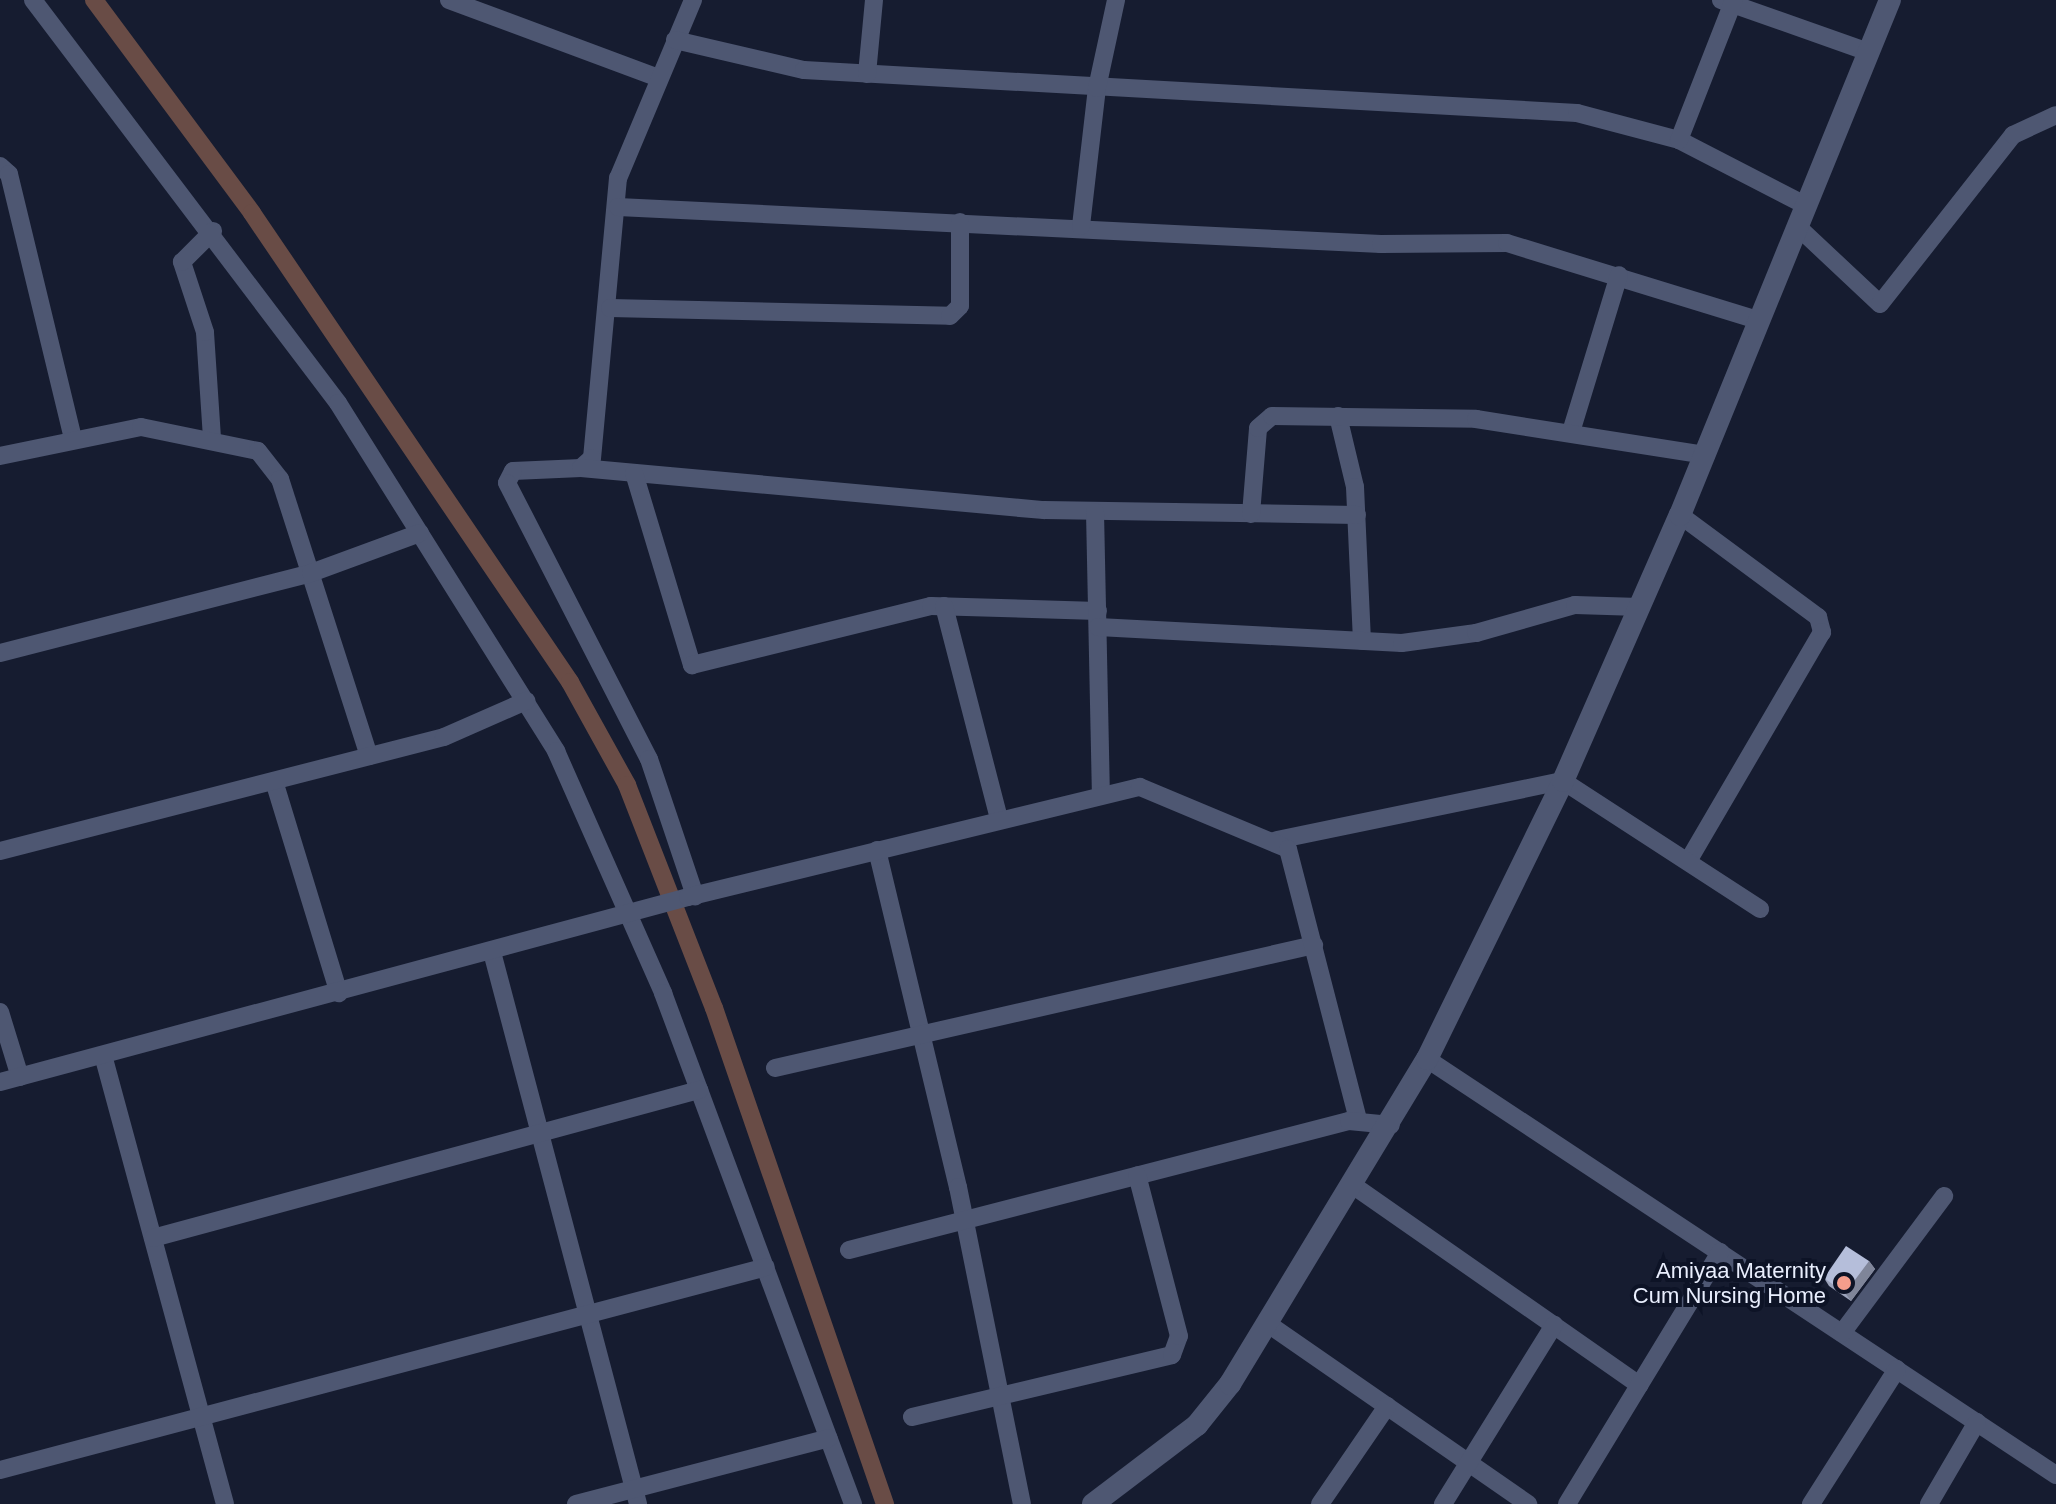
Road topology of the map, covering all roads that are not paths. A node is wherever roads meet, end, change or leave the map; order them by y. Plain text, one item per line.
1 (33, 0) edge
2 (449, 0) edge
3 (693, 0) edge
4 (874, 0) edge
5 (1116, 0) edge
6 (1890, 0) edge
7 (1730, 1) edge
8 (675, 40) junction
9 (1869, 52) junction
10 (867, 74) junction
11 (659, 78) junction
12 (1097, 88) junction
13 (2056, 115) edge
14 (1679, 140) junction
15 (0, 166) edge
16 (1807, 206) junction
17 (618, 207) junction
18 (960, 222) junction
19 (1081, 226) junction
20 (1798, 227) junction
21 (213, 231) junction
22 (1619, 275) junction
23 (610, 308) junction
24 (1760, 321) junction
25 (1338, 416) junction
26 (1571, 432) junction
27 (73, 438) junction
28 (212, 438) junction
29 (1706, 455) junction
30 (0, 456) edge
31 (581, 468) junction
32 (634, 473) junction
33 (1095, 512) junction
34 (1251, 514) junction
35 (1357, 515) junction
36 (1680, 515) junction
37 (420, 533) junction
38 (311, 573) junction
39 (944, 606) junction
40 (1639, 607) junction
41 (1098, 619) junction
42 (1362, 641) junction
43 (0, 653) edge
44 (526, 701) junction
45 (369, 756) junction
46 (274, 781) junction
47 (1563, 781) junction
48 (1101, 793) junction
49 (999, 819) junction
50 (1277, 840) junction
51 (877, 850) junction
52 (0, 851) edge
53 (1688, 861) junction
54 (691, 896) junction
55 (1760, 909) dead end
56 (634, 914) junction
57 (1314, 945) junction
58 (492, 952) junction
59 (339, 993) junction
60 (0, 1012) edge
61 (924, 1039) junction
62 (103, 1055) junction
63 (1427, 1059) junction
64 (775, 1068) dead end
65 (20, 1077) junction
66 (0, 1082) edge
67 (699, 1090) junction
68 (1358, 1120) junction
69 (1391, 1125) junction
70 (542, 1132) junction
71 (1137, 1175) junction
72 (1354, 1186) junction
73 (1944, 1196) dead end
74 (965, 1220) junction
75 (153, 1238) junction
76 (849, 1250) dead end
77 (1720, 1252) junction
78 (766, 1267) junction
79 (591, 1313) junction
80 (1554, 1325) junction
81 (1271, 1326) junction
82 (1842, 1333) junction
83 (1897, 1369) junction
84 (1639, 1385) junction
85 (1000, 1395) junction
86 (1387, 1406) junction
87 (202, 1413) junction
88 (912, 1417) dead end
89 (1977, 1422) junction
90 (829, 1438) junction
91 (1468, 1463) junction
92 (0, 1470) edge
93 (2056, 1475) edge
94 (636, 1496) edge
95 (225, 1504) edge
96 (576, 1504) edge
97 (853, 1504) edge
98 (1022, 1504) edge
99 (1093, 1504) edge
100 (1320, 1504) edge
101 (1443, 1504) edge
102 (1528, 1504) edge
103 (1567, 1504) edge
104 (1811, 1504) edge
105 (1929, 1504) edge

1 - 21 street
2 - 11 street
3 - 8 street
4 - 10 street
5 - 12 street
6 - 9 street
7 - 9 street
7 - 14 street
8 - 10 street
8 - 11 street
9 - 16 street
10 - 12 street
11 - 17 street
12 - 14 street
12 - 19 street
13 - 20 street
14 - 16 street
15 - 27 street
16 - 20 street
17 - 18 street
17 - 23 street
18 - 19 street
18 - 23 street
19 - 22 street
20 - 24 street
21 - 28 street
21 - 37 street
22 - 24 street
22 - 26 street
23 - 31 street
24 - 29 street
25 - 26 street
25 - 34 street
25 - 35 street
26 - 29 street
27 - 28 street
27 - 30 street
28 - 38 street
29 - 36 street
31 - 32 street
31 - 54 street
32 - 33 street
32 - 39 street
33 - 34 street
33 - 41 street
34 - 35 street
35 - 42 street
36 - 40 street
36 - 53 street
37 - 38 street
37 - 44 street
38 - 43 street
38 - 45 street
39 - 41 street
39 - 49 street
40 - 42 street
40 - 47 street
41 - 42 street
41 - 48 street
44 - 45 street
44 - 56 street
45 - 46 street
46 - 52 street
46 - 59 street
47 - 50 street
47 - 53 street
47 - 63 street
48 - 49 street
48 - 50 street
49 - 51 street
50 - 57 street
51 - 54 street
51 - 61 street
53 - 55 street
54 - 56 street
56 - 58 street
56 - 67 street
57 - 61 street
57 - 68 street
58 - 59 street
58 - 70 street
59 - 62 street
60 - 65 street
61 - 64 street
61 - 74 street
62 - 65 street
62 - 75 street
63 - 69 street
63 - 77 street
65 - 66 street
67 - 70 street
67 - 78 street
68 - 69 street
68 - 71 street
69 - 72 street
70 - 75 street
70 - 79 street
71 - 74 street
71 - 85 street
72 - 80 street
72 - 81 street
73 - 82 street
74 - 76 street
74 - 85 street
75 - 87 street
77 - 82 street
77 - 84 street
78 - 79 street
78 - 90 street
79 - 87 street
79 - 94 street
80 - 84 street
80 - 91 street
81 - 86 street
81 - 99 street
82 - 83 street
83 - 89 street
83 - 104 street
84 - 103 street
85 - 88 street
85 - 98 street
86 - 91 street
86 - 100 street
87 - 92 street
87 - 95 street
89 - 93 street
89 - 105 street
90 - 94 street
90 - 97 street
91 - 101 street
91 - 102 street
94 - 96 street

